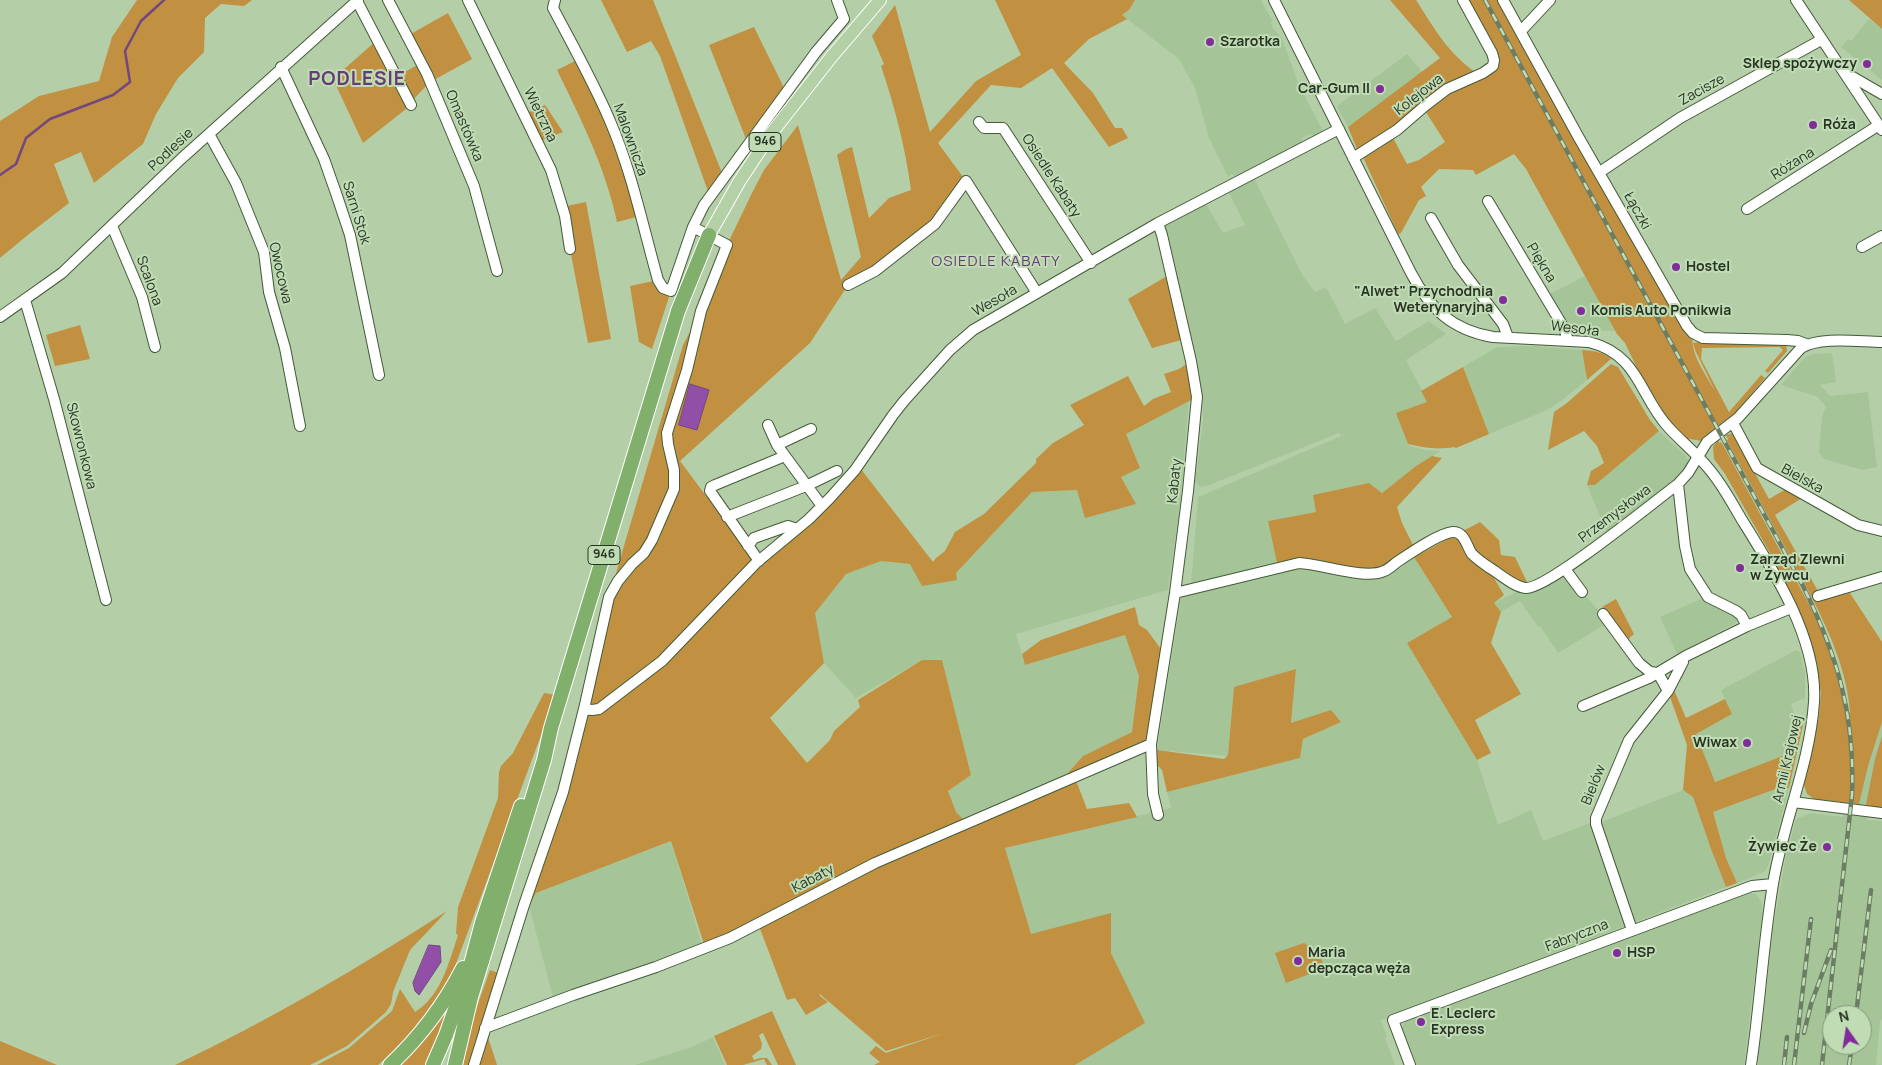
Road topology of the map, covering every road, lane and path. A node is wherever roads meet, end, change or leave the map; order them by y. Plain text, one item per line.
1 (357, 0) edge
2 (388, 0) edge
3 (468, 0) edge
4 (556, 0) edge
5 (837, 0) edge
6 (880, 0) edge
7 (1274, 0) edge
8 (1463, 0) edge
9 (1503, 0) edge
10 (1550, 0) edge
11 (1796, 0) edge
12 (1521, 31) junction
13 (1821, 40) junction
14 (281, 67) junction
15 (1842, 70) junction
16 (1882, 94) edge
17 (411, 105) dead end
18 (978, 122) dead end
19 (1880, 128) edge
20 (1339, 129) junction
21 (208, 134) junction
22 (1353, 158) junction
23 (1600, 172) junction
24 (1488, 200) dead end
25 (1747, 209) dead end
26 (1431, 218) dead end
27 (1158, 223) junction
28 (112, 226) junction
29 (693, 227) junction
30 (709, 236) junction
31 (1882, 236) edge
32 (1862, 247) dead end
33 (570, 248) dead end
34 (1091, 263) junction
35 (498, 270) dead end
36 (848, 284) dead end
37 (1037, 292) junction
38 (25, 300) junction
39 (0, 317) edge
40 (1508, 337) junction
41 (1568, 340) junction
42 (1882, 342) edge
43 (1806, 344) junction
44 (155, 347) dead end
45 (379, 375) dead end
46 (1733, 423) junction
47 (768, 425) dead end
48 (300, 426) dead end
49 (811, 429) dead end
50 (777, 445) junction
51 (785, 456) junction
52 (1698, 456) junction
53 (837, 471) dead end
54 (1678, 484) junction
55 (806, 486) junction
56 (822, 506) junction
57 (727, 517) junction
58 (797, 529) junction
59 (1882, 531) edge
60 (748, 546) junction
61 (758, 562) junction
62 (1565, 569) junction
63 (1882, 577) edge
64 (1582, 592) dead end
65 (1175, 593) junction
66 (1818, 596) dead end
67 (106, 600) dead end
68 (1791, 608) junction
69 (1603, 614) dead end
70 (1747, 626) junction
71 (1682, 659) junction
72 (1658, 673) junction
73 (1668, 691) junction
74 (1583, 706) dead end
75 (584, 709) junction
76 (551, 728) junction
77 (1151, 744) junction
78 (1793, 802) junction
79 (1882, 813) edge
80 (1158, 816) dead end
81 (1773, 884) junction
82 (482, 923) junction
83 (1632, 930) junction
84 (471, 997) junction
85 (485, 1028) junction
86 (390, 1065) edge
87 (432, 1065) edge
88 (442, 1065) edge
89 (455, 1065) edge
90 (474, 1065) edge
91 (1410, 1065) edge
92 (1751, 1065) edge

1 - 14 street, Podlesie
1 - 17 street
2 - 35 street, Omastówka
3 - 33 street, Wietrzna
4 - 29 street, Malownicza
5 - 29 street
6 - 30 main road, 946
7 - 20 street, Wesoła
8 - 22 street, Kolejowa
9 - 12 street, Łączki
10 - 12 street
11 - 13 street, Różana
12 - 23 street, Łączki
13 - 15 street, Różana
13 - 23 street, Zacisze
14 - 21 street, Podlesie
14 - 45 street, Sarni Stok
15 - 16 street
15 - 19 street, Różana
18 - 34 street, Osiedle Kabaty
19 - 25 street, Różana
20 - 22 street, Wesoła
20 - 27 street, Wesoła
21 - 28 street, Podlesie
21 - 48 street, Owocowa
22 - 40 street, Wesoła
23 - 43 street, Łączki
24 - 41 street, Piękna
26 - 40 street
27 - 34 street, Wesoła
27 - 65 street, Kabaty
28 - 38 street, Podlesie
28 - 44 street, Scalona
29 - 30 street
30 - 75 street
30 - 76 highway, 946
31 - 32 street
34 - 37 street, Wesoła
36 - 37 street
37 - 56 street, Wesoła
38 - 39 street, Podlesie
38 - 67 street, Skowronkowa
40 - 41 street, Wesoła
41 - 52 street, Wesoła
42 - 43 street
43 - 46 street
46 - 52 street
46 - 59 street, Bielska
47 - 50 street
49 - 50 street
50 - 51 street
51 - 55 street
51 - 57 street
52 - 54 street, Przemysłowa
52 - 68 street, Armii Krajowej
53 - 55 street
54 - 62 street, Przemysłowa
54 - 70 street
55 - 56 street
55 - 57 street
56 - 58 street, Wesoła
57 - 60 street
58 - 60 street
58 - 61 street, Wesoła
60 - 61 street
61 - 75 street, Wesoła
62 - 64 street
62 - 65 street, Przemysłowa
63 - 66 street
65 - 77 street, Kabaty
68 - 70 street
68 - 78 street, Armii Krajowej
69 - 72 street
70 - 71 street
71 - 72 street
71 - 73 street, Bielów
72 - 73 street
72 - 74 street
73 - 83 street, Bielów
75 - 85 street
76 - 82 highway, 946
76 - 84 highway, 946
77 - 80 street, Kabaty
77 - 85 street, Kabaty
78 - 79 street
78 - 81 street, Armii Krajowej
81 - 83 street, Fabryczna
81 - 92 street, Armii Krajowej
82 - 86 highway
82 - 87 highway
83 - 91 street, Fabryczna
84 - 88 highway
84 - 89 highway
85 - 90 street

